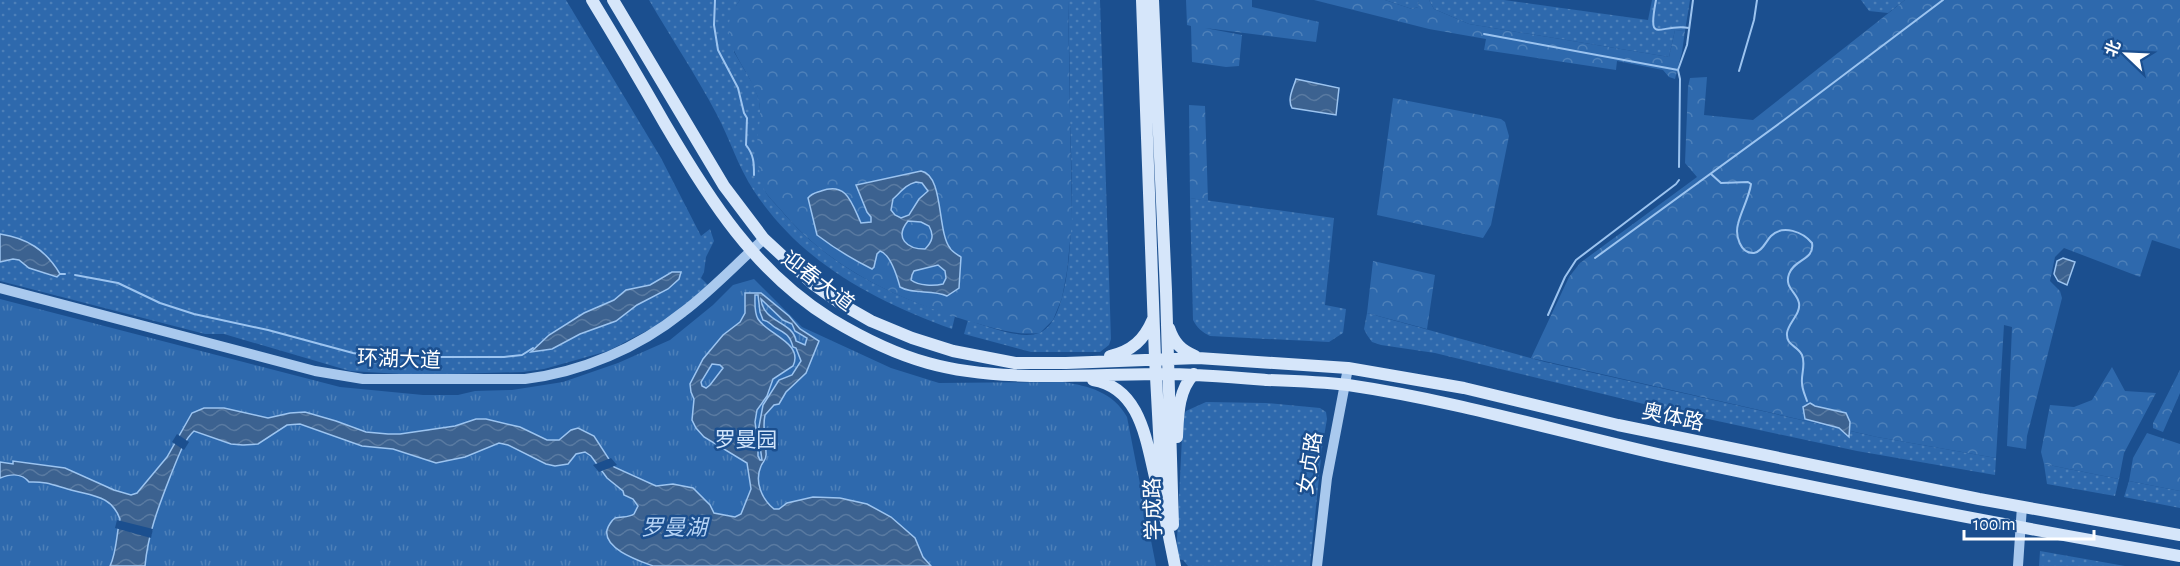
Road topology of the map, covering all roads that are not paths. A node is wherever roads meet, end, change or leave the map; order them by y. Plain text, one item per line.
1 (592, 0) edge
2 (613, 0) edge
3 (1142, 0) edge
4 (1153, 0) edge
5 (719, 178) junction
6 (702, 187) junction
7 (764, 238) junction
8 (750, 251) junction
9 (813, 284) junction
10 (0, 288) edge
11 (802, 298) junction
12 (1154, 318) junction
13 (1167, 320) junction
14 (1161, 358) junction
15 (1198, 358) junction
16 (1348, 368) junction
17 (1066, 369) junction
18 (1162, 374) junction
19 (1194, 374) junction
20 (1344, 385) junction
21 (2022, 506) junction
22 (1168, 508) junction
23 (2020, 527) junction
24 (2180, 535) edge
25 (2180, 556) edge
26 (1174, 564) edge
27 (1317, 566) edge
28 (2018, 566) edge

1 - 6 main road, 迎春大道
2 - 5 main road, 迎春大道
3 - 12 main road, 学成路
4 - 13 main road, 学成路
5 - 6 main road
5 - 7 main road, 迎春大道
6 - 8 main road, 迎春大道
7 - 8 street, 环湖大道
7 - 9 main road, 迎春大道
8 - 10 street, 环湖大道
8 - 11 main road, 迎春大道
9 - 11 main road
9 - 17 main road, 迎春大道
11 - 17 main road, 迎春大道
12 - 14 main road, 学成路
12 - 17 main road
13 - 14 main road, 学成路
13 - 15 main road
14 - 15 main road, 奥体路
14 - 17 main road, 迎春大道
14 - 18 main road, 学成路
15 - 16 main road, 奥体路
16 - 20 street, 女贞路
16 - 21 main road, 奥体路
17 - 18 main road, 迎春大道
17 - 22 main road
18 - 19 main road, 奥体路
18 - 22 main road, 学成路
19 - 20 main road, 奥体路
19 - 22 main road
20 - 23 main road, 奥体路
20 - 27 street, 女贞路
21 - 23 street
21 - 24 main road, 奥体路
22 - 26 main road, 学成路
23 - 25 main road, 奥体路
23 - 28 street

